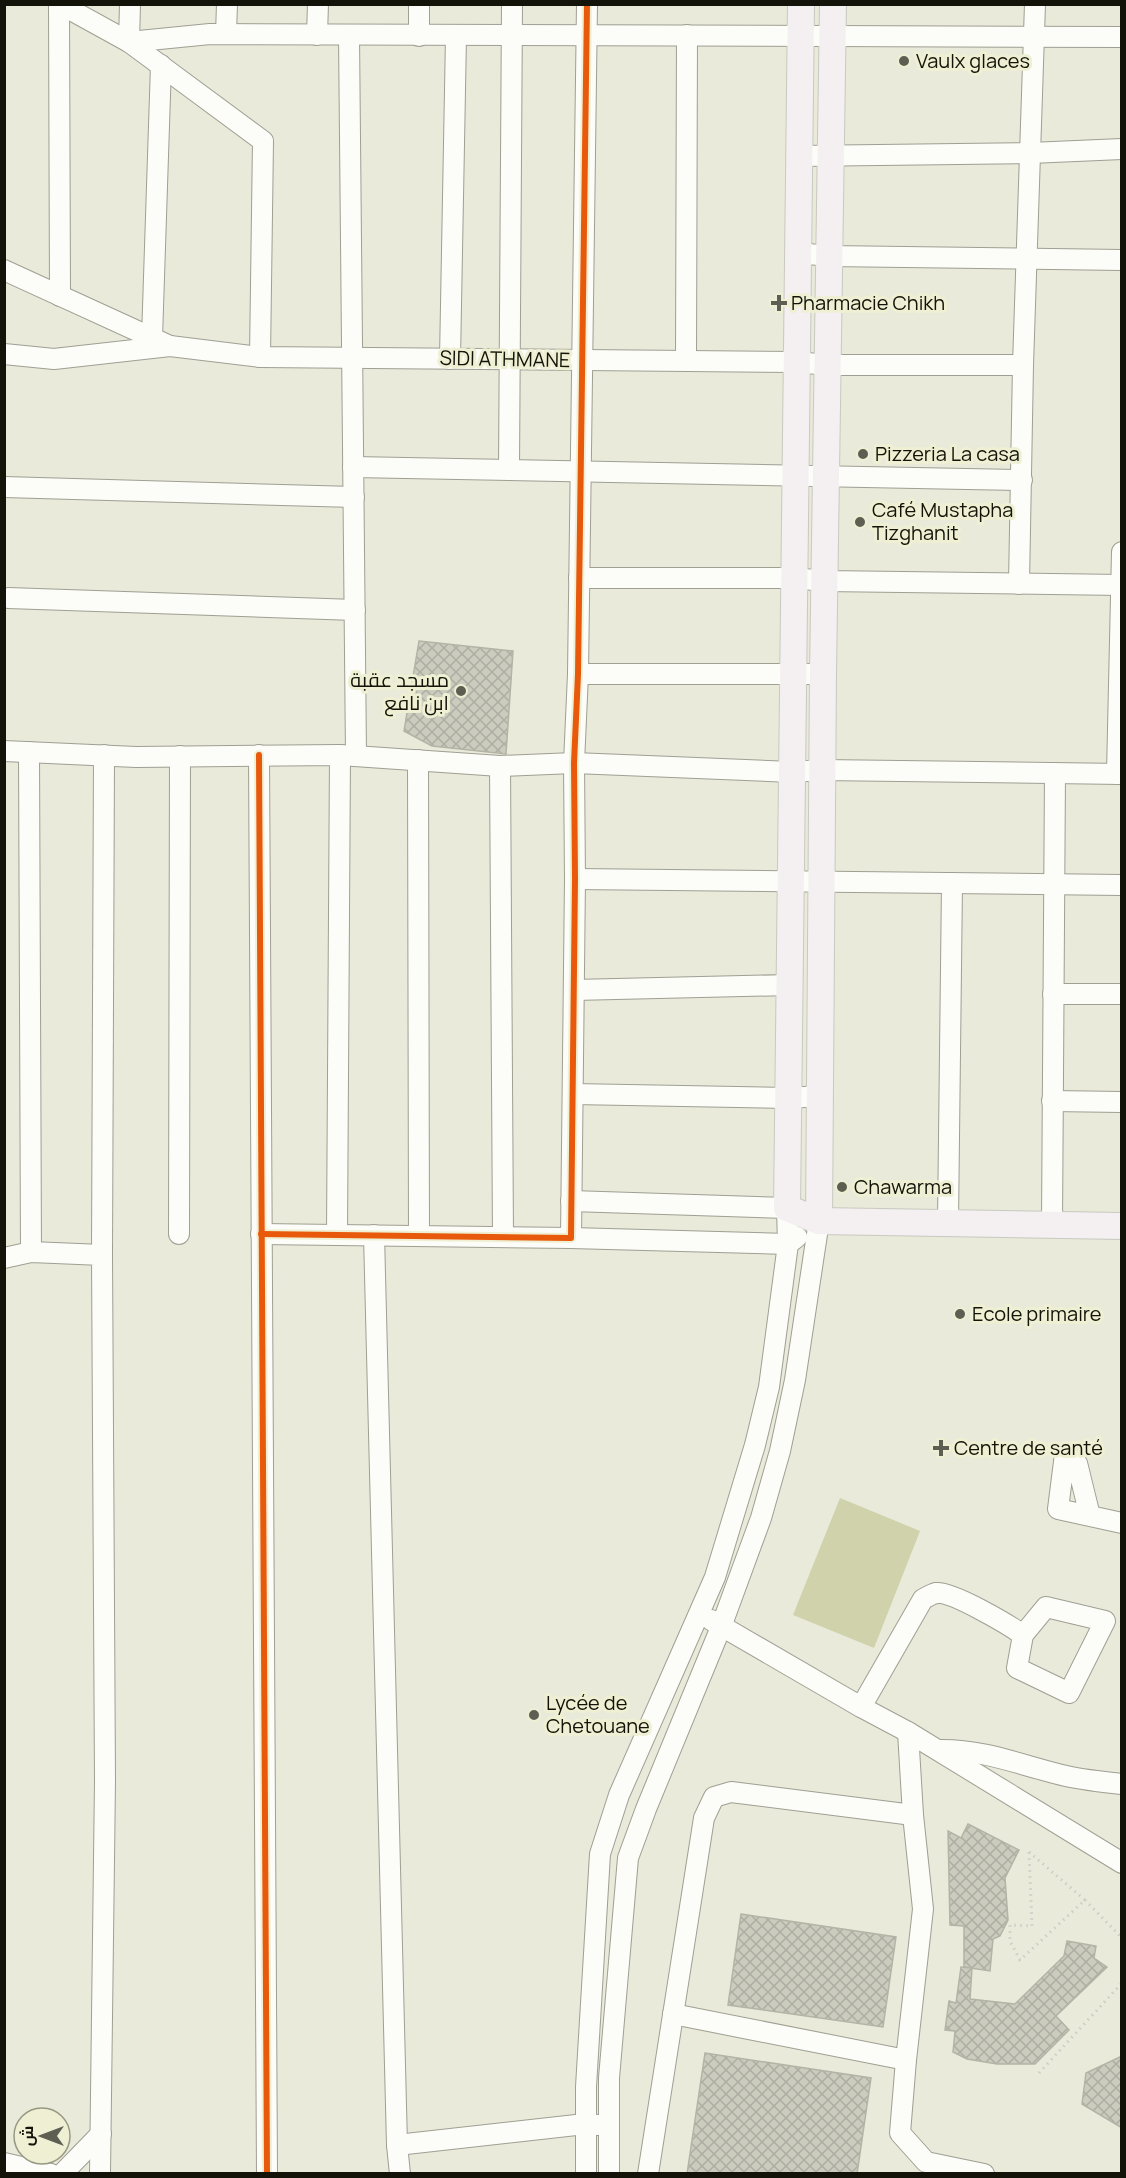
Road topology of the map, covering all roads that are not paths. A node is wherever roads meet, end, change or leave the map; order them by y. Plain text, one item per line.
1 (60, 4) edge
2 (130, 4) edge
3 (227, 4) edge
4 (318, 4) edge
5 (419, 4) edge
6 (512, 4) edge
7 (587, 4) edge
8 (801, 4) edge
9 (833, 4) edge
10 (1035, 4) edge
11 (226, 34) junction
12 (801, 34) junction
13 (317, 35) junction
14 (349, 35) junction
15 (687, 35) junction
16 (419, 36) junction
17 (456, 36) junction
18 (512, 36) junction
19 (586, 36) junction
20 (832, 36) junction
21 (1122, 37) edge
22 (1034, 38) junction
23 (129, 42) junction
24 (160, 65) junction
25 (1122, 149) edge
26 (1030, 153) junction
27 (799, 156) junction
28 (831, 156) junction
29 (798, 253) junction
30 (829, 256) junction
31 (1027, 258) junction
32 (1122, 260) edge
33 (4, 270) edge
34 (27, 280) junction
35 (4, 283) edge
36 (60, 296) junction
37 (161, 342) junction
38 (4, 354) edge
39 (260, 357) junction
40 (352, 358) junction
41 (450, 359) junction
42 (509, 359) junction
43 (582, 360) junction
44 (686, 361) junction
45 (797, 362) junction
46 (827, 365) junction
47 (1023, 365) junction
48 (353, 467) junction
49 (509, 470) junction
50 (581, 471) junction
51 (795, 476) junction
52 (826, 476) junction
53 (1022, 480) junction
54 (4, 487) edge
55 (354, 497) junction
56 (1122, 552) edge
57 (579, 578) junction
58 (794, 578) junction
59 (824, 582) junction
60 (1019, 584) junction
61 (1121, 585) edge
62 (8, 598) dead end
63 (355, 610) junction
64 (578, 674) junction
65 (793, 674) junction
66 (823, 674) junction
67 (1120, 686) edge
68 (4, 751) edge
69 (29, 752) junction
70 (104, 755) junction
71 (259, 755) junction
72 (348, 755) junction
73 (180, 756) junction
74 (418, 760) junction
75 (574, 764) junction
76 (500, 766) junction
77 (822, 770) junction
78 (792, 772) junction
79 (1055, 774) junction
80 (1120, 774) edge
81 (575, 879) junction
82 (791, 882) junction
83 (822, 882) junction
84 (952, 883) junction
85 (1054, 884) junction
86 (1122, 885) edge
87 (789, 986) junction
88 (574, 990) junction
89 (1053, 994) junction
90 (1122, 994) edge
91 (573, 1094) junction
92 (821, 1096) junction
93 (788, 1098) junction
94 (1052, 1101) junction
95 (1122, 1102) edge
96 (571, 1201) junction
97 (787, 1209) junction
98 (819, 1221) junction
99 (948, 1222) junction
100 (1052, 1224) junction
101 (1122, 1226) edge
102 (178, 1234) dead end
103 (261, 1234) junction
104 (337, 1235) junction
105 (374, 1235) junction
106 (419, 1236) junction
107 (502, 1237) junction
108 (571, 1238) junction
109 (788, 1244) junction
110 (31, 1252) junction
111 (102, 1255) junction
112 (4, 1258) edge
113 (755, 1445) junction
114 (780, 1451) junction
115 (1090, 1516) dead end
116 (1122, 1523) edge
117 (699, 1612) junction
118 (721, 1627) junction
119 (1023, 1635) junction
120 (861, 1707) junction
121 (908, 1732) junction
122 (937, 1750) junction
123 (1122, 1784) edge
124 (913, 1815) junction
125 (600, 1854) junction
126 (628, 1858) junction
127 (1122, 1863) edge
128 (673, 2014) junction
129 (906, 2060) junction
130 (585, 2124) junction
131 (609, 2125) junction
132 (101, 2134) junction
133 (397, 2145) junction
134 (4, 2163) edge
135 (922, 2168) edge
136 (51, 2174) edge
137 (62, 2174) edge
138 (100, 2174) edge
139 (267, 2174) edge
140 (400, 2174) edge
141 (586, 2174) edge
142 (609, 2174) edge
143 (648, 2174) edge
144 (984, 2174) edge

1 - 23 street
1 - 36 street
2 - 23 street
3 - 11 street
4 - 13 street
5 - 16 street
6 - 18 street
7 - 19 street
8 - 12 main road
9 - 20 main road
10 - 22 street
11 - 13 street
11 - 23 street
12 - 15 street
12 - 20 street
12 - 27 main road
13 - 14 street
14 - 16 street
14 - 40 street
15 - 19 street
15 - 44 street
16 - 17 street
17 - 18 street
17 - 41 street
18 - 19 street
18 - 42 street
19 - 43 street
20 - 22 street
20 - 28 main road
21 - 22 street
22 - 26 street
23 - 24 street
24 - 37 street
24 - 39 street
25 - 26 street
26 - 28 street
26 - 31 street
27 - 28 street
27 - 29 main road
28 - 30 main road
29 - 30 street
29 - 45 main road
30 - 31 street
30 - 46 main road
31 - 32 street
31 - 47 street
33 - 34 street, SIDI ATHMANE
34 - 35 street
34 - 36 street, SIDI ATHMANE
36 - 37 street, SIDI ATHMANE
37 - 38 street
37 - 39 street, SIDI ATHMANE
39 - 40 street, SIDI ATHMANE
40 - 41 street, SIDI ATHMANE
40 - 48 street
41 - 42 street, SIDI ATHMANE
42 - 43 street, SIDI ATHMANE
42 - 49 street
43 - 44 street, SIDI ATHMANE
43 - 50 street
44 - 45 street, SIDI ATHMANE
45 - 46 street, SIDI ATHMANE
45 - 51 main road
46 - 47 street, SIDI ATHMANE
46 - 52 main road
47 - 53 street
48 - 49 street
48 - 55 street
49 - 50 street
50 - 51 street
50 - 57 street
51 - 52 street
51 - 58 main road
52 - 53 street
52 - 59 main road
53 - 60 street
54 - 55 street
55 - 63 street
56 - 61 street
57 - 58 street
57 - 64 street
58 - 59 street
58 - 65 main road
59 - 60 street
59 - 66 main road
60 - 61 street
61 - 67 street
62 - 63 street
63 - 72 street
64 - 65 street
64 - 75 street
65 - 66 street
65 - 78 main road
66 - 77 main road
67 - 80 street
68 - 69 street
69 - 70 street
69 - 110 street
70 - 73 street
70 - 111 street
71 - 72 street
71 - 73 street
71 - 103 street
72 - 74 street
72 - 104 street
73 - 102 street
74 - 76 street
74 - 106 street
75 - 76 street
75 - 78 street
75 - 81 street
76 - 107 street
77 - 78 street
77 - 79 street
77 - 83 main road
78 - 82 main road
79 - 80 street
79 - 85 street
81 - 82 street
81 - 88 street
82 - 83 street
82 - 87 main road
83 - 84 street
83 - 92 main road
84 - 85 street
84 - 99 street
85 - 86 street
85 - 89 street
87 - 88 street
87 - 93 main road
88 - 91 street
89 - 90 street
89 - 94 street
91 - 93 street
91 - 96 street
92 - 93 street
92 - 98 main road
93 - 97 main road
94 - 95 street
94 - 100 street
96 - 97 street
96 - 108 street
97 - 98 main road
97 - 109 street
98 - 99 main road
98 - 109 street
98 - 114 street
99 - 100 main road
100 - 101 main road
103 - 104 street
103 - 139 street
104 - 105 street
105 - 106 street
105 - 133 street
106 - 107 street
107 - 108 street
108 - 109 street
109 - 113 street
110 - 111 street
110 - 112 street
111 - 132 street
113 - 114 street
113 - 117 street
114 - 118 street
115 - 116 street
117 - 118 street
117 - 125 street
118 - 120 street
118 - 126 street
119 - 119 street
119 - 120 street
120 - 121 street
121 - 122 street
121 - 124 street
122 - 123 street
122 - 127 street
124 - 128 street
124 - 129 street
125 - 126 street
125 - 130 street
126 - 131 street
128 - 129 street
128 - 143 street
129 - 135 street
130 - 131 street
130 - 133 street
130 - 141 street
131 - 142 street
132 - 137 street
132 - 138 street
133 - 140 street
134 - 136 street
135 - 144 street

